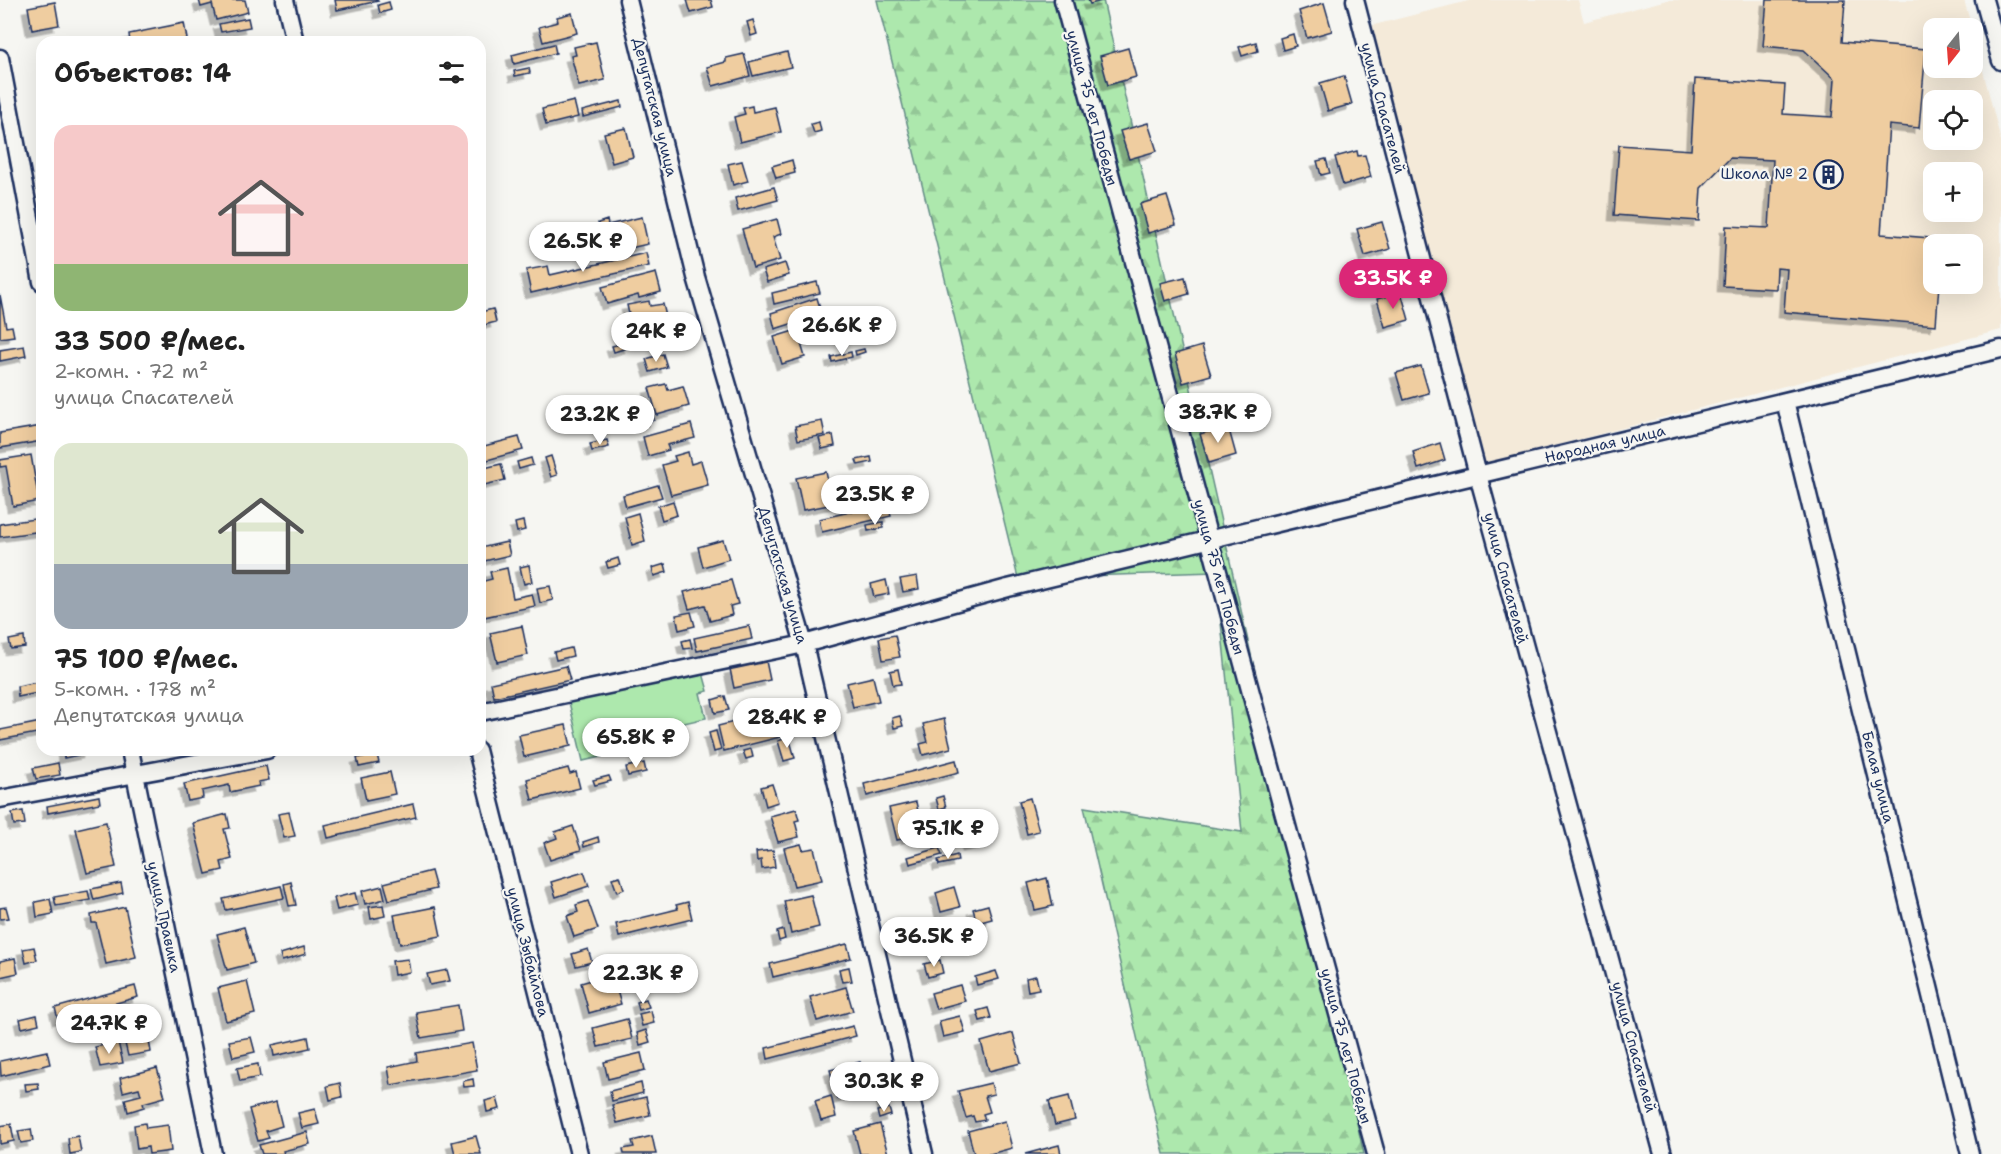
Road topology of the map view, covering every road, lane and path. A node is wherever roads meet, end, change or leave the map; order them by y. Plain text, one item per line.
1 (285, 0) edge
2 (628, 0) edge
3 (1063, 0) edge
4 (1355, 0) edge
5 (1984, 0) edge
6 (294, 36) edge
7 (0, 58) edge
8 (2001, 61) edge
9 (36, 250) edge
10 (2001, 349) edge
11 (1785, 401) junction
12 (1478, 475) junction
13 (1209, 539) junction
14 (804, 644) junction
15 (486, 711) edge
16 (131, 756) edge
17 (232, 756) edge
18 (479, 756) edge
19 (134, 773) junction
20 (0, 798) edge
21 (213, 1154) edge
22 (579, 1154) edge
23 (924, 1154) edge
24 (1376, 1154) edge
25 (1663, 1154) edge
26 (1970, 1154) edge

1 - 6 street
2 - 14 street, Депутатская улица
3 - 13 street, улица 75 лет Победы
4 - 12 street, улица Спасателей
5 - 8 street
7 - 9 street
10 - 11 street, Народная улица
11 - 12 street, Народная улица
11 - 26 street, Белая улица
12 - 13 street, Народная улица
12 - 25 street, улица Спасателей
13 - 14 street, Народная улица
13 - 24 street, улица 75 лет Победы
14 - 15 street, Народная улица
14 - 23 street, Депутатская улица
16 - 19 street, улица Правика
17 - 19 street
18 - 22 street, улица Зыбайлова
19 - 20 street
19 - 21 street, улица Правика

